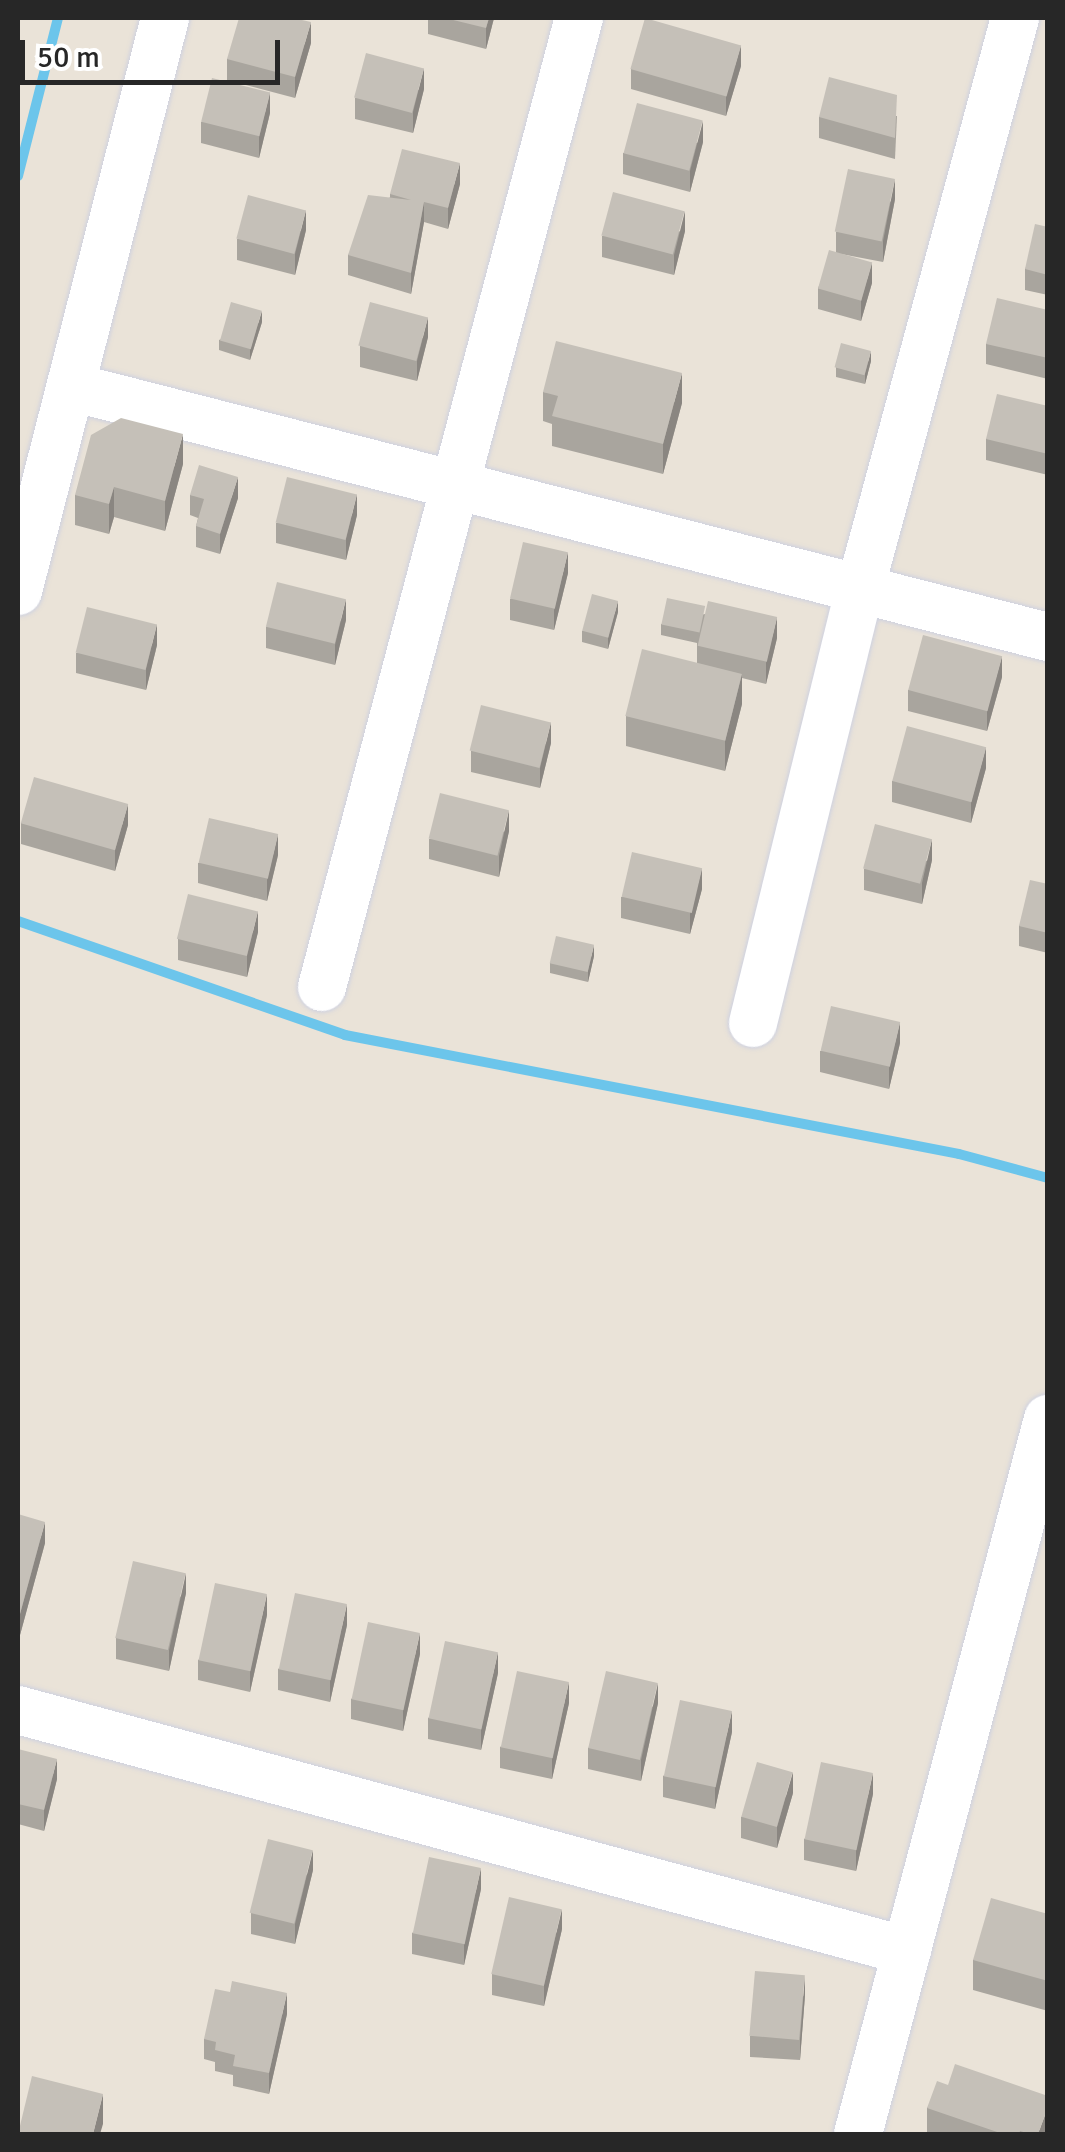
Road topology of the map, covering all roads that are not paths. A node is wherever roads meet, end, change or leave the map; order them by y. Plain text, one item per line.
1 (165, 18) edge
2 (579, 18) edge
3 (1015, 18) edge
4 (72, 386) junction
5 (451, 484) junction
6 (860, 589) junction
7 (18, 591) edge
8 (1048, 636) edge
9 (322, 986) dead end
10 (753, 1022) dead end
11 (1048, 1419) edge
12 (1040, 1480) edge
13 (18, 1710) edge
14 (907, 1950) junction
15 (858, 2134) edge

1 - 4 street
2 - 5 street
3 - 6 street
4 - 5 street
4 - 7 street
5 - 6 street
5 - 9 street
6 - 8 street
6 - 10 street
11 - 12 street
12 - 14 street
13 - 14 street
14 - 15 street

